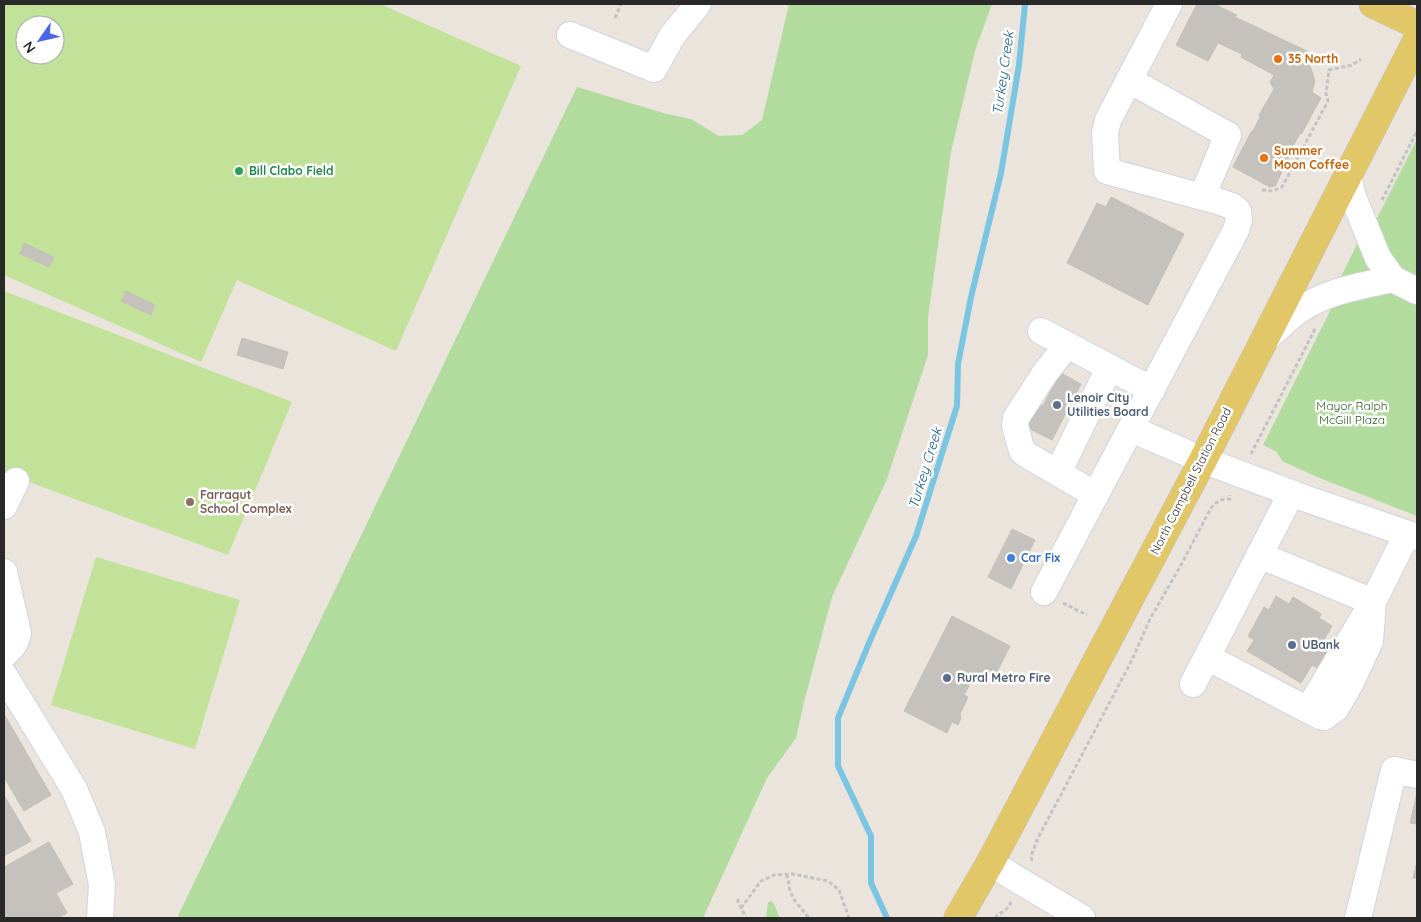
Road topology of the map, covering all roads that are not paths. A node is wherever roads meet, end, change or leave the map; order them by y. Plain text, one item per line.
1 (698, 4) edge
2 (1169, 4) edge
3 (1373, 4) edge
4 (1417, 25) edge
5 (570, 35) dead end
6 (1417, 40) edge
7 (1129, 80) junction
8 (1348, 176) junction
9 (1202, 197) junction
10 (1393, 279) junction
11 (1417, 291) edge
12 (1041, 331) dead end
13 (1263, 341) junction
14 (1067, 345) junction
15 (1109, 368) junction
16 (1152, 390) junction
17 (1131, 429) junction
18 (1203, 460) junction
19 (1058, 473) junction
20 (16, 481) dead end
21 (1292, 494) junction
22 (1096, 495) junction
23 (4, 506) edge
24 (1412, 536) edge
25 (1260, 555) junction
26 (4, 572) edge
27 (1052, 596) road end
28 (1373, 602) junction
29 (4, 654) edge
30 (1206, 657) junction
31 (4, 675) edge
32 (1192, 684) dead end
33 (1417, 776) edge
34 (990, 863) junction
35 (100, 918) edge
36 (958, 918) edge
37 (1082, 918) edge
38 (1358, 918) edge

1 - 5 street
2 - 7 street
3 - 4 main road
6 - 8 main road, North Campbell Station Road
7 - 9 street
7 - 9 street
8 - 10 street
8 - 13 main road, North Campbell Station Road
9 - 16 street
10 - 11 street
10 - 13 street
12 - 14 street
13 - 18 main road, North Campbell Station Road
14 - 15 street
14 - 19 street
15 - 16 street
15 - 19 street
16 - 17 street
17 - 18 street
17 - 22 street
18 - 21 street
18 - 34 main road, North Campbell Station Road
19 - 22 street
20 - 23 street
21 - 24 street
21 - 25 street
22 - 27 street
24 - 28 street
25 - 28 street
25 - 30 street
26 - 29 street
28 - 30 street
30 - 32 street
31 - 35 street
33 - 38 street
34 - 36 main road, North Campbell Station Road
34 - 37 street

